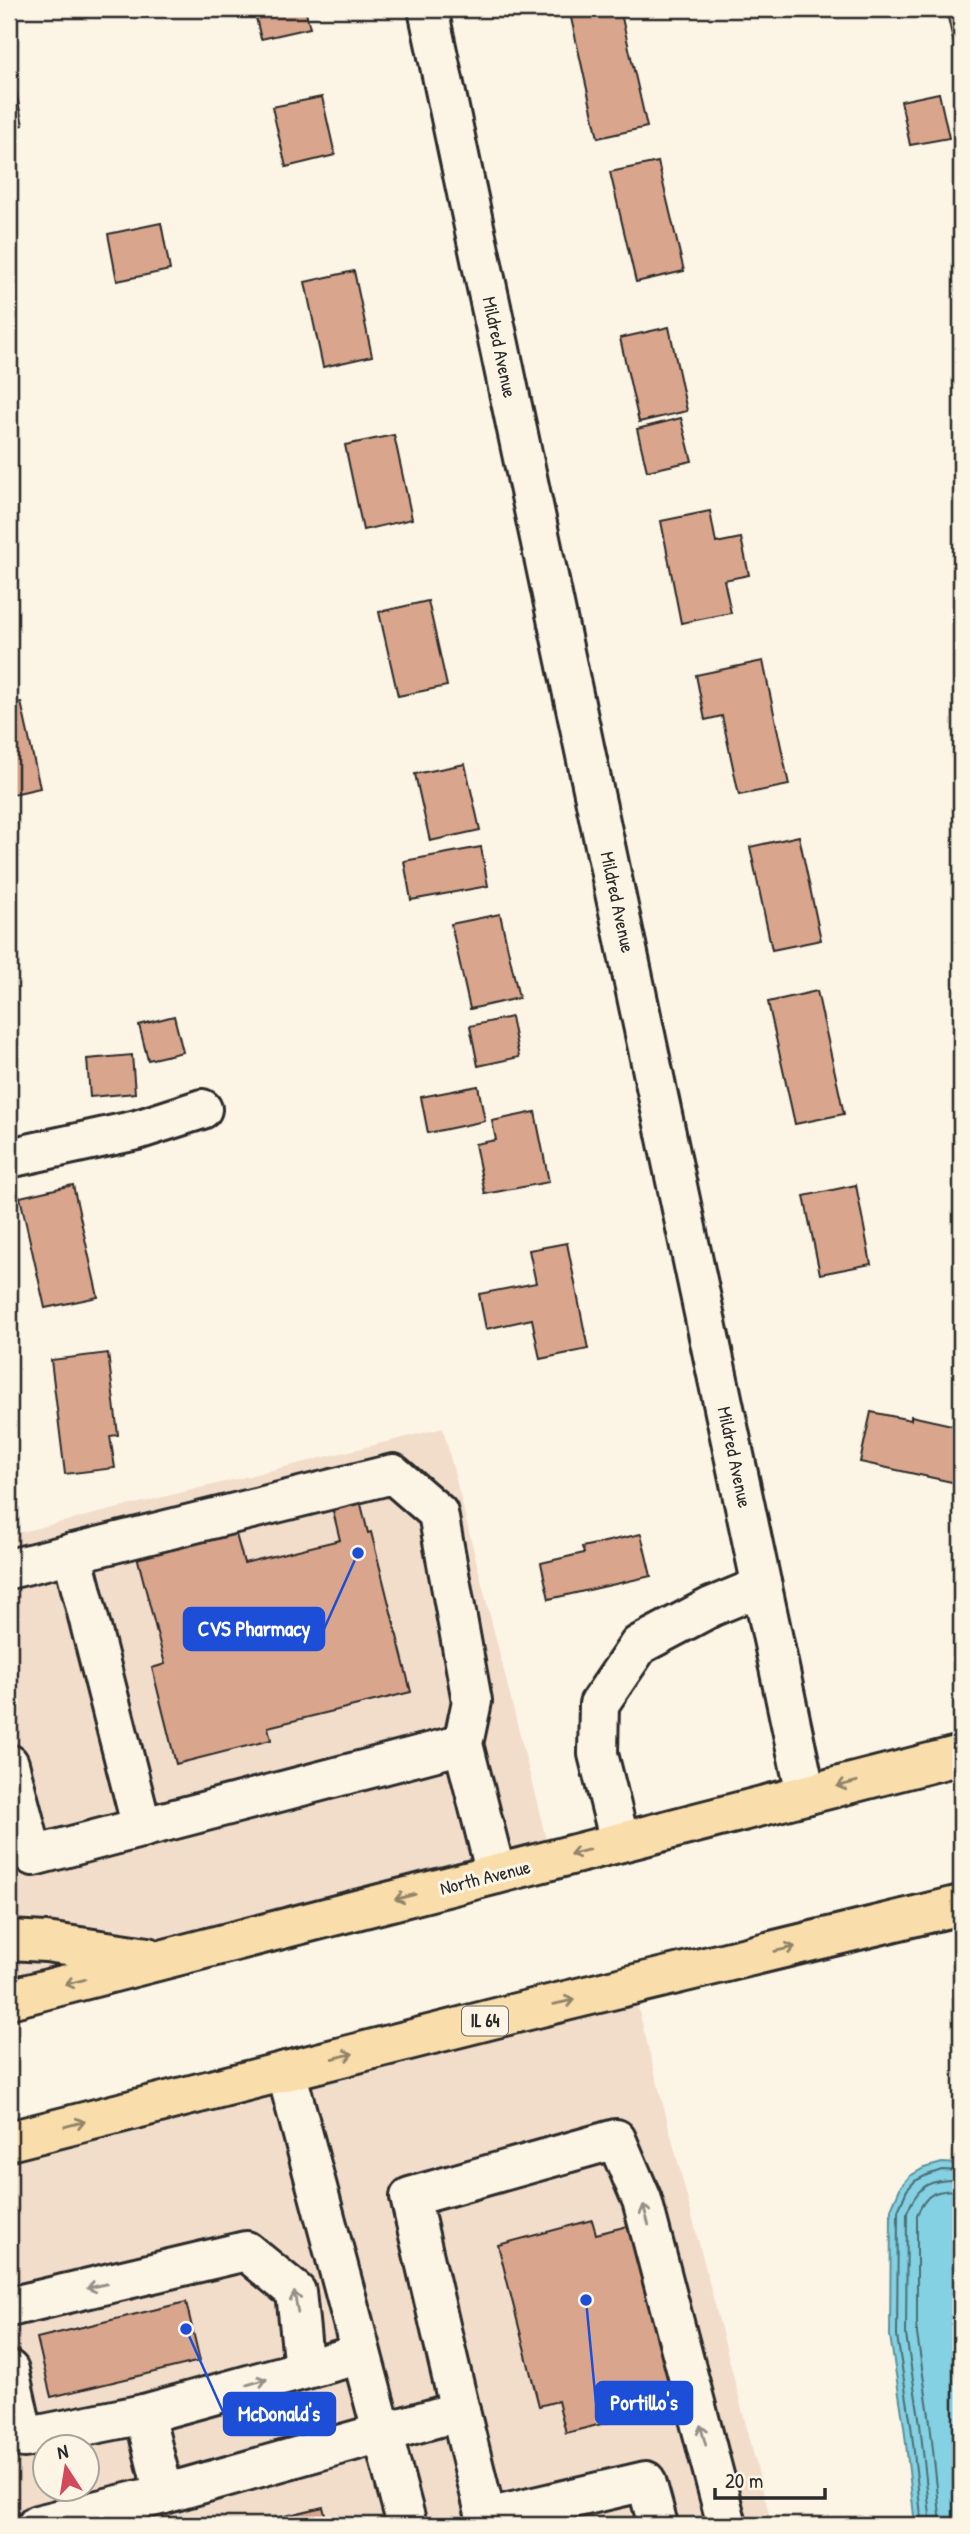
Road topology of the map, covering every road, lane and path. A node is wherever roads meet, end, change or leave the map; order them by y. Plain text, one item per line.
1 (428, 9) edge
2 (202, 1109) dead end
3 (9, 1158) edge
4 (72, 1553) junction
5 (9, 1569) edge
6 (762, 1586) junction
7 (463, 1744) junction
8 (961, 1755) edge
9 (9, 1764) edge
10 (806, 1795) junction
11 (142, 1828) junction
12 (620, 1842) junction
13 (496, 1874) junction
14 (961, 1905) edge
15 (9, 1940) edge
16 (164, 1959) junction
17 (9, 1999) edge
18 (286, 2071) junction
19 (9, 2141) edge
20 (9, 2307) edge
21 (362, 2354) junction
22 (304, 2369) junction
23 (9, 2370) edge
24 (460, 2411) junction
25 (144, 2414) junction
26 (383, 2433) junction
27 (143, 2507) edge
28 (488, 2522) edge
29 (37, 2525) edge
30 (407, 2525) edge
31 (658, 2525) edge
32 (727, 2525) edge

1 - 6 street, Mildred Avenue
2 - 3 street
4 - 5 street
4 - 7 street
4 - 11 street
6 - 10 street, Mildred Avenue
6 - 12 street
7 - 11 street
7 - 13 street
8 -> 10 main road, North Avenue
9 - 11 street
10 - 12 main road, North Avenue
12 -> 13 main road, North Avenue
13 -> 16 main road, North Avenue
18 -> 14 main road, IL 64
15 - 16 main road
16 -> 17 main road, North Avenue
19 -> 18 main road, IL 64
18 - 21 street
22 -> 20 street
21 - 22 street
21 - 26 street
25 -> 22 street
23 - 25 street
24 - 26 street
24 - 28 street
32 -> 24 street
25 - 27 street
26 - 27 street
26 - 30 street
27 - 29 street
28 - 31 street

